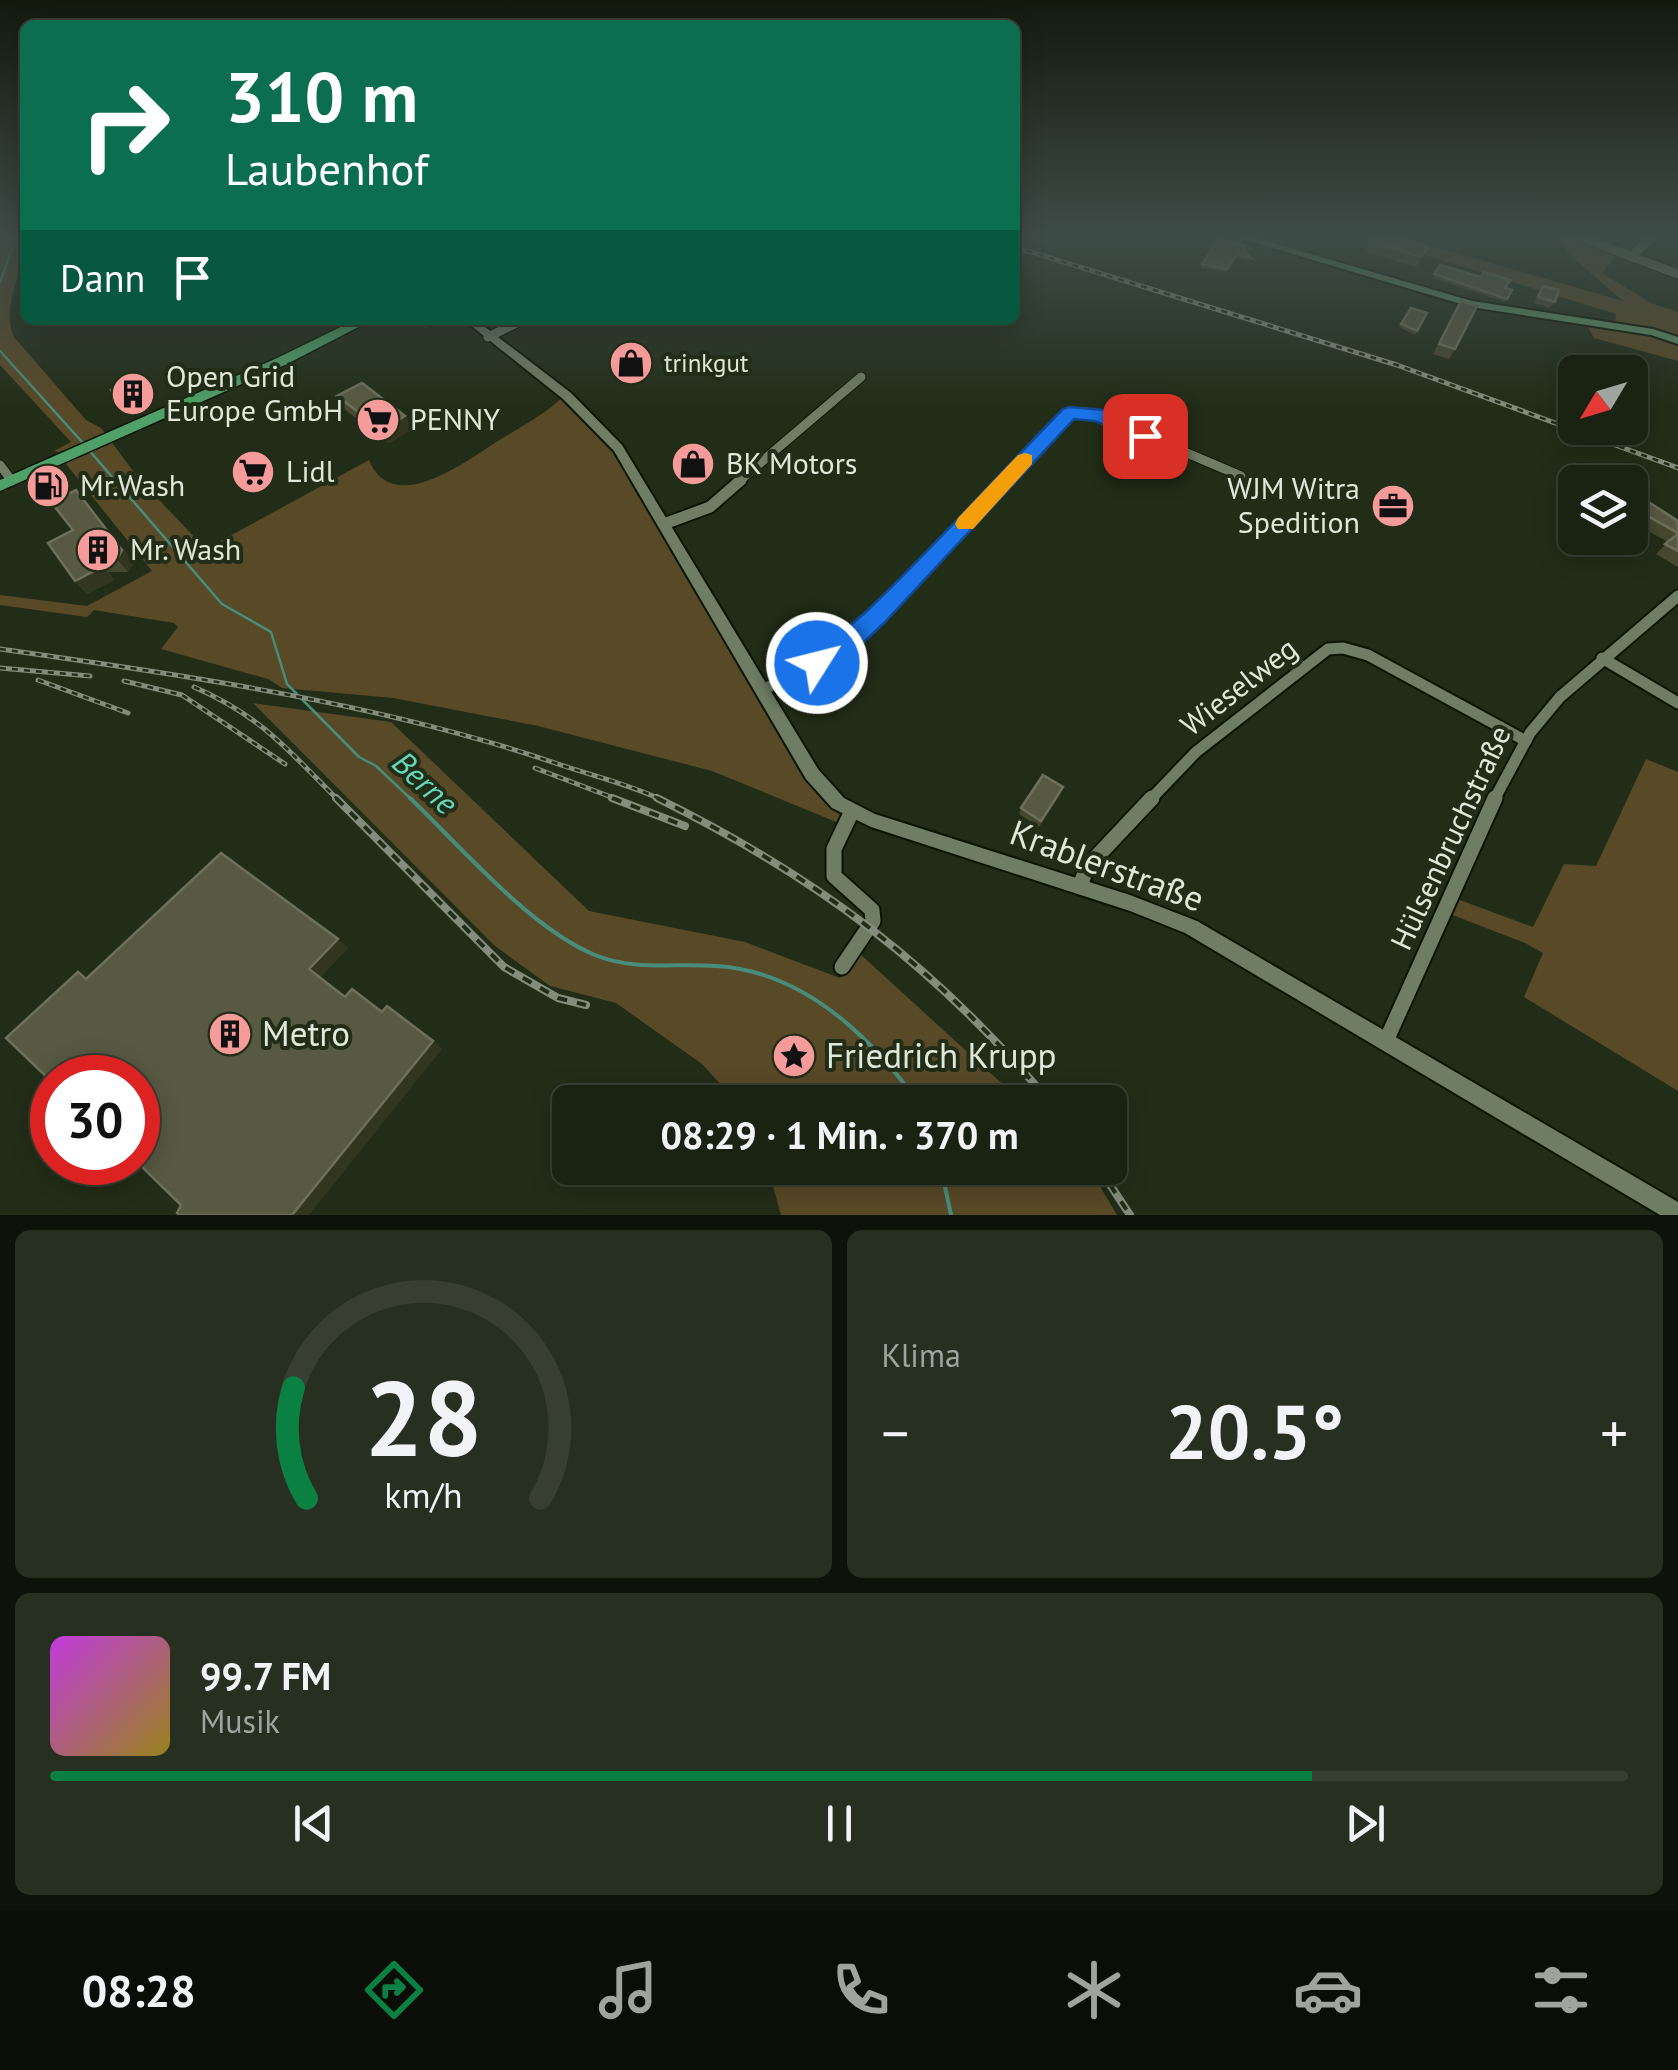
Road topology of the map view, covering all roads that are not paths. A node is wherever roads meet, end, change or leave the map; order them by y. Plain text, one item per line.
1 (1440, 295) edge
2 (340, 325) edge
3 (354, 325) edge
4 (475, 325) edge
5 (513, 325) edge
6 (488, 337) junction
7 (1678, 341) edge
8 (281, 357) junction
9 (862, 377) dead end
10 (1241, 476) dead end
11 (4, 477) edge
12 (664, 524) junction
13 (1678, 596) edge
14 (1602, 658) junction
15 (762, 690) junction
16 (1678, 704) edge
17 (1526, 741) junction
18 (852, 811) junction
19 (1080, 886) junction
20 (842, 967) dead end
21 (1386, 1041) junction
22 (1678, 1214) edge

1 - 7 main road
2 - 8 main road
3 - 8 main road
4 - 6 street, Krablerstraße
5 - 6 street
6 - 12 street, Krablerstraße
8 - 11 main road
9 - 12 street
10 - 15 street
12 - 15 street, Krablerstraße
13 - 14 street, Hülsenbruchstraße
14 - 16 street
14 - 17 street, Hülsenbruchstraße
15 - 18 street, Krablerstraße
17 - 19 street, Wieselweg
17 - 21 street, Hülsenbruchstraße
18 - 19 street, Krablerstraße
18 - 20 street
19 - 21 street, Krablerstraße
21 - 22 street, Krablerstraße

